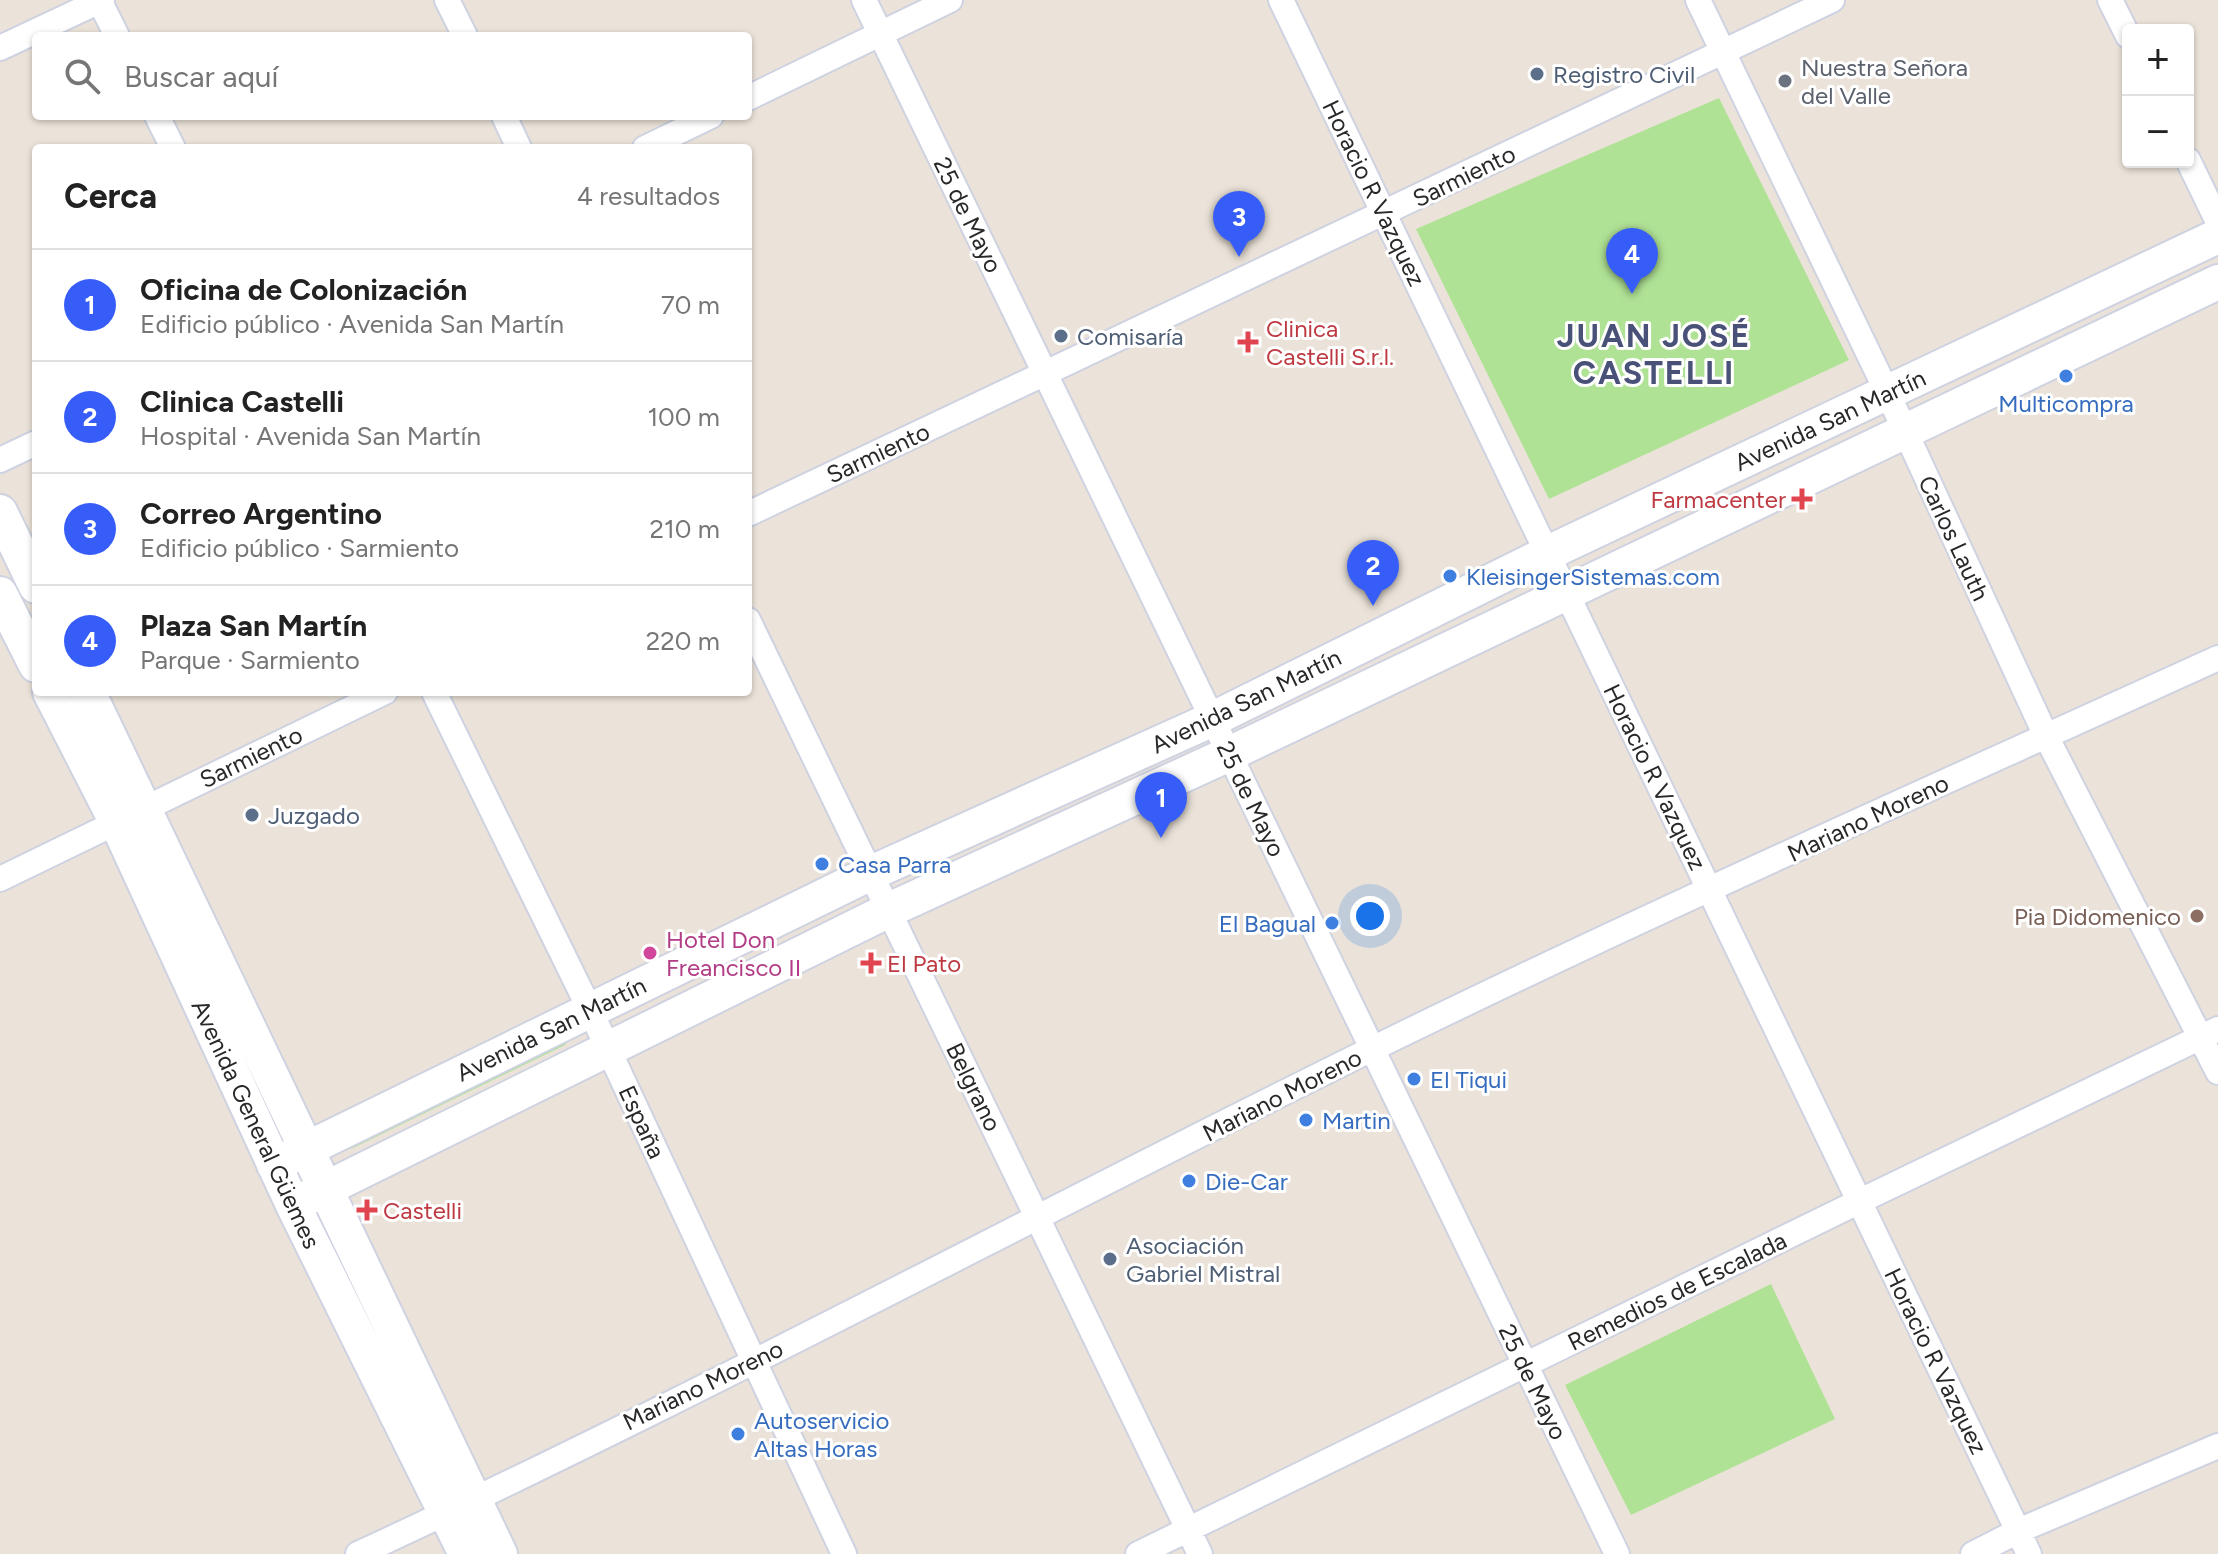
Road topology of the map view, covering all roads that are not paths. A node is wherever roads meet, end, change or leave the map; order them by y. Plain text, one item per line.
1 (100, 0) edge
2 (447, 0) edge
3 (864, 0) edge
4 (950, 0) edge
5 (1281, 0) edge
6 (1698, 0) edge
7 (1832, 0) edge
8 (2110, 0) edge
9 (2122, 24) edge
10 (33, 32) edge
11 (115, 32) edge
12 (463, 32) edge
13 (32, 33) edge
14 (880, 34) junction
15 (0, 48) edge
16 (1723, 52) junction
17 (752, 96) edge
18 (159, 120) edge
19 (506, 120) edge
20 (703, 120) edge
21 (171, 144) edge
22 (517, 144) edge
23 (653, 144) edge
24 (2192, 168) edge
25 (1384, 214) junction
26 (2218, 222) edge
27 (2218, 236) edge
28 (2218, 282) edge
29 (1045, 375) junction
30 (1888, 394) junction
31 (1904, 430) junction
32 (32, 445) edge
33 (0, 460) edge
34 (0, 512) edge
35 (752, 512) edge
36 (1548, 553) junction
37 (32, 578) edge
38 (1567, 593) junction
39 (0, 594) edge
40 (752, 628) edge
41 (32, 657) edge
42 (2218, 658) edge
43 (53, 696) edge
44 (89, 696) edge
45 (377, 696) edge
46 (436, 696) edge
47 (1213, 719) junction
48 (2046, 736) junction
49 (1229, 754) junction
50 (131, 816) junction
51 (871, 873) junction
52 (0, 879) edge
53 (1710, 891) junction
54 (889, 910) junction
55 (590, 1010) junction
56 (2209, 1033) edge
57 (608, 1049) junction
58 (1372, 1049) junction
59 (2218, 1072) edge
60 (308, 1147) junction
61 (274, 1165) junction
62 (326, 1186) junction
63 (1860, 1201) junction
64 (293, 1205) junction
65 (1038, 1219) junction
66 (753, 1361) junction
67 (1525, 1366) junction
68 (2218, 1446) edge
69 (459, 1507) junction
70 (1189, 1530) junction
71 (2018, 1531) junction
72 (358, 1554) edge
73 (466, 1554) edge
74 (500, 1554) edge
75 (844, 1554) edge
76 (1138, 1554) edge
77 (1200, 1554) edge
78 (1617, 1554) edge
79 (1973, 1554) edge
80 (2029, 1554) edge

1 - 10 street
1 - 11 street
2 - 12 street
3 - 14 street, 25 de Mayo
4 - 14 street
5 - 25 street, Horacio R Vazquez
6 - 16 street, Carlos Lauth
7 - 16 street, Sarmiento
8 - 9 street
13 - 15 street
14 - 17 street
14 - 29 street, 25 de Mayo
16 - 25 street, Sarmiento
16 - 30 street, Carlos Lauth
18 - 21 street
19 - 22 street
20 - 23 street
24 - 26 street
25 - 29 street, Sarmiento
25 - 36 street, Horacio R Vazquez
27 - 30 main road, Avenida San Martín
28 - 31 main road, Avenida San Martín
29 - 35 street, Sarmiento
29 - 47 street, 25 de Mayo
30 - 31 street, Carlos Lauth
30 - 36 main road, Avenida San Martín
31 - 38 main road, Avenida San Martín
31 - 48 street, Carlos Lauth
32 - 33 street
34 - 37 main road
36 - 38 street, Horacio R Vazquez
36 - 47 main road, Avenida San Martín
38 - 49 main road, Avenida San Martín
38 - 53 street, Horacio R Vazquez
39 - 41 main road
40 - 51 street, Belgrano
42 - 48 street, Mariano Moreno
43 - 50 main road, Avenida General Güemes
44 - 50 main road, Avenida General Güemes
45 - 50 street, Sarmiento
46 - 55 street, España
47 - 49 street, 25 de Mayo
47 - 51 main road, Avenida San Martín
48 - 53 street, Mariano Moreno
48 - 56 street, Carlos Lauth
49 - 54 main road, Avenida San Martín
49 - 58 street, 25 de Mayo
50 - 52 street, Sarmiento
50 - 60 main road, Avenida General Güemes
50 - 61 main road, Avenida General Güemes
51 - 54 street, Belgrano
51 - 55 main road, Avenida San Martín
53 - 58 street, Mariano Moreno
53 - 63 street, Horacio R Vazquez
54 - 57 main road, Avenida San Martín
54 - 65 street, Belgrano
55 - 57 street, España
55 - 60 main road, Avenida San Martín
56 - 59 street, Carlos Lauth
56 - 63 street, Remedios de Escalada
57 - 62 main road, Avenida San Martín
57 - 66 street, España
58 - 65 street, Mariano Moreno
58 - 67 street, 25 de Mayo
60 - 61 main road, Avenida San Martín
60 - 62 main road, Avenida General Güemes
61 - 64 main road, Avenida General Güemes
62 - 64 main road, Avenida San Martín
62 - 69 main road, Avenida General Güemes
63 - 67 street, Remedios de Escalada
63 - 71 street, Horacio R Vazquez
64 - 69 main road, Avenida General Güemes
65 - 66 street, Mariano Moreno
65 - 70 street, Belgrano
66 - 69 street, Mariano Moreno
66 - 75 street, España
67 - 70 street, Remedios de Escalada
67 - 78 street, 25 de Mayo
68 - 71 street
69 - 72 street, Mariano Moreno
69 - 73 main road, Avenida General Güemes
69 - 74 main road, Avenida General Güemes
70 - 76 street, Remedios de Escalada
70 - 77 street, Belgrano
71 - 79 street
71 - 80 street, Horacio R Vazquez

